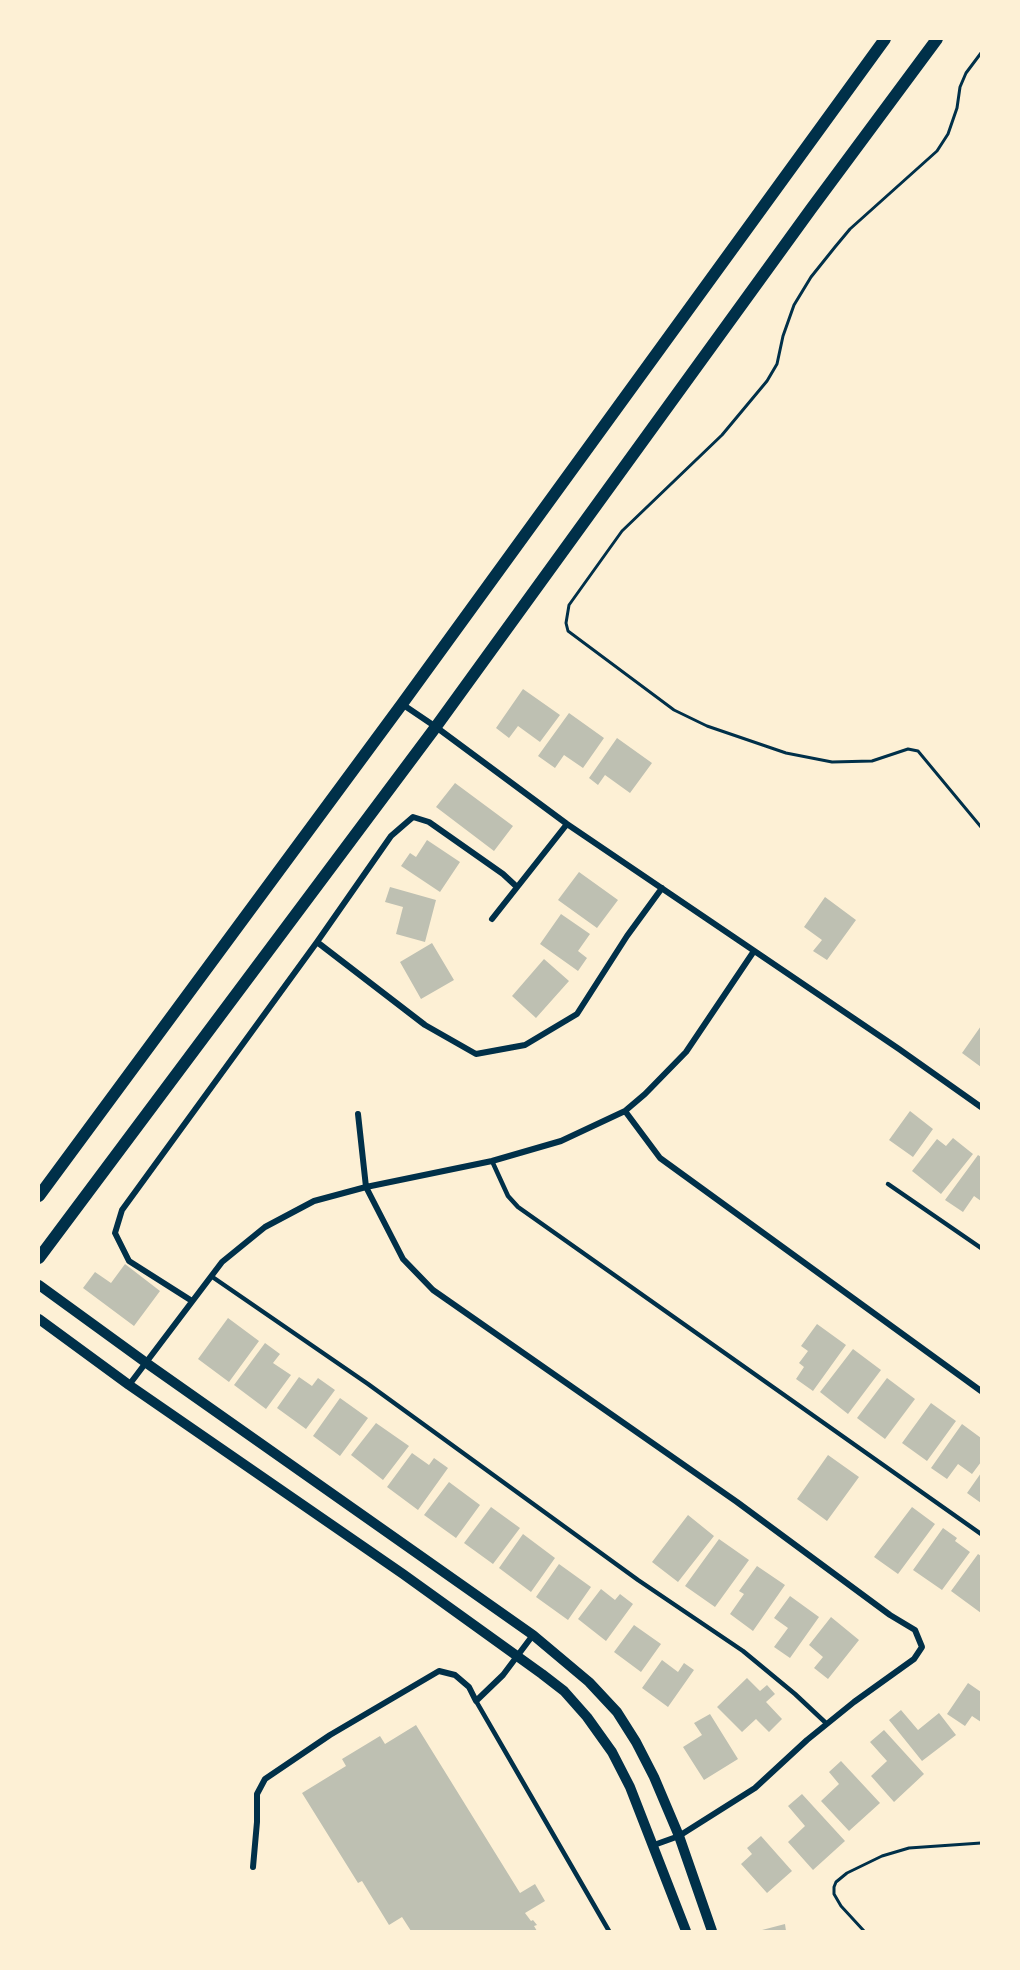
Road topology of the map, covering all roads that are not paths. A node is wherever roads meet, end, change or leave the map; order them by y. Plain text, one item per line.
1 (885, 39) edge
2 (937, 39) edge
3 (402, 704) junction
4 (436, 727) junction
5 (567, 824) junction
6 (517, 887) junction
7 (662, 888) junction
8 (492, 919) dead end
9 (317, 942) junction
10 (754, 951) junction
11 (981, 1107) edge
12 (625, 1111) junction
13 (358, 1114) dead end
14 (492, 1161) junction
15 (888, 1184) dead end
16 (366, 1187) junction
17 (39, 1196) edge
18 (981, 1248) edge
19 (39, 1258) edge
20 (211, 1276) junction
21 (39, 1285) edge
22 (192, 1301) junction
23 (39, 1319) edge
24 (145, 1362) junction
25 (129, 1385) junction
26 (981, 1391) edge
27 (981, 1534) edge
28 (533, 1635) junction
29 (516, 1657) junction
30 (476, 1701) junction
31 (827, 1724) junction
32 (679, 1836) junction
33 (654, 1845) junction
34 (253, 1867) dead end
35 (609, 1931) edge
36 (686, 1931) edge
37 (712, 1931) edge

1 - 3 main road
2 - 4 main road
3 - 4 street
3 - 17 main road
4 - 5 street
4 - 19 main road
5 - 6 street
5 - 7 street
6 - 8 street
6 - 9 street
7 - 9 street
7 - 10 street
9 - 22 street
10 - 11 street
10 - 12 street
12 - 14 street
12 - 26 street
13 - 16 street
14 - 16 street
14 - 27 lane
15 - 18 lane
16 - 20 street
16 - 31 street
20 - 22 street
20 - 31 lane
21 - 24 street
22 - 24 street
23 - 25 street
24 - 25 street
24 - 28 street
25 - 29 street
28 - 29 street
28 - 32 street
29 - 30 street
29 - 33 street
30 - 34 street
30 - 35 lane
31 - 32 street
32 - 33 street
32 - 37 street
33 - 36 street

